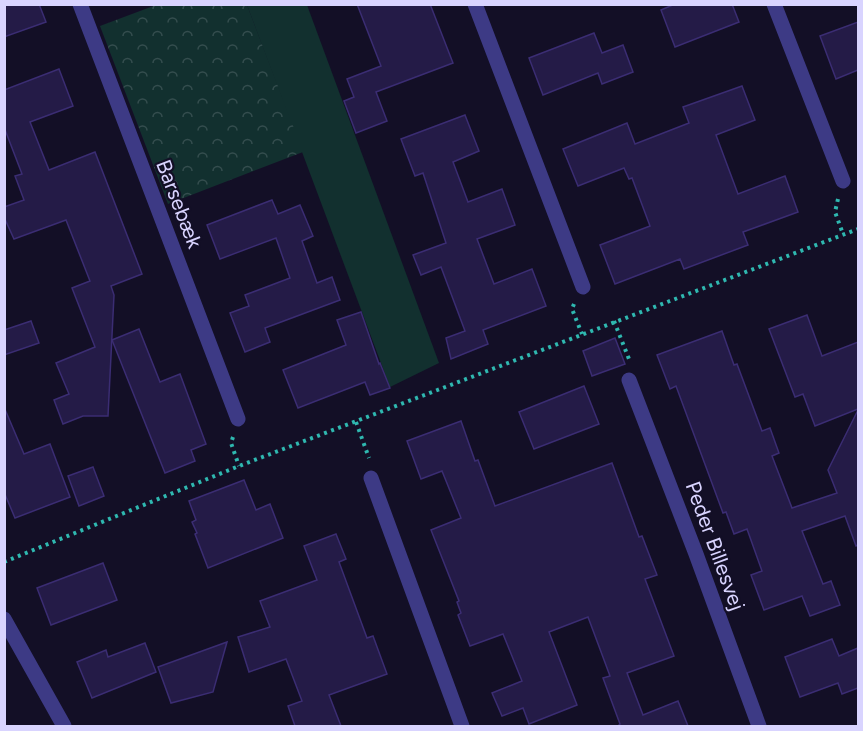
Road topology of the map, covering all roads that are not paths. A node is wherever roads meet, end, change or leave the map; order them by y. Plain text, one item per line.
1 (80, 4) edge
2 (475, 4) edge
3 (774, 4) edge
4 (843, 181) road end
5 (583, 287) road end
6 (629, 380) road end
7 (238, 419) road end
8 (371, 478) road end
9 (4, 619) edge
10 (64, 726) edge
11 (462, 726) edge
12 (759, 726) edge

1 - 7 street, Barsebæk
2 - 5 street
3 - 4 street
6 - 12 street, Peder Billesvej
8 - 11 street
9 - 10 street

